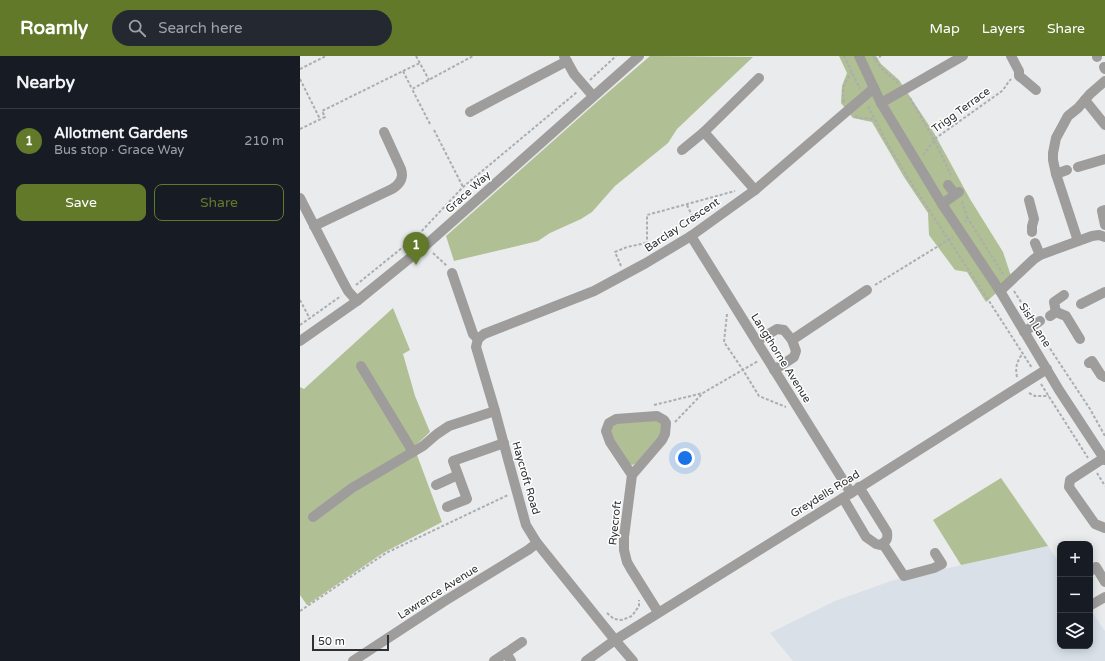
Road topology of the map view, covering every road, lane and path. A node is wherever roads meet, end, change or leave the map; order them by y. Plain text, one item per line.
1 (326, 56) edge
2 (416, 56) edge
3 (473, 56) edge
4 (616, 56) edge
5 (639, 56) edge
6 (844, 56) edge
7 (859, 56) edge
8 (873, 56) edge
9 (963, 56) edge
10 (1011, 56) edge
11 (565, 58) edge
12 (420, 63) junction
13 (300, 69) edge
14 (403, 71) junction
15 (1019, 76) junction
16 (760, 78) dead end
17 (300, 79) edge
18 (429, 80) junction
19 (1105, 81) edge
20 (584, 86) junction
21 (874, 88) junction
22 (412, 89) junction
23 (905, 89) junction
24 (1036, 90) dead end
25 (593, 96) junction
26 (864, 97) junction
27 (1085, 100) junction
28 (881, 103) junction
29 (470, 112) dead end
30 (320, 119) junction
31 (430, 124) dead end
32 (1105, 124) edge
33 (300, 129) edge
34 (434, 130) dead end
35 (384, 132) dead end
36 (704, 132) junction
37 (934, 140) junction
38 (682, 150) dead end
39 (1105, 159) edge
40 (917, 163) junction
41 (1078, 167) dead end
42 (1067, 170) dead end
43 (1056, 174) junction
44 (948, 186) dead end
45 (463, 187) junction
46 (754, 190) junction
47 (957, 193) junction
48 (300, 198) edge
49 (1029, 200) dead end
50 (687, 204) dead end
51 (942, 204) junction
52 (1105, 210) edge
53 (1105, 225) edge
54 (314, 226) junction
55 (700, 230) junction
56 (961, 232) junction
57 (1032, 232) dead end
58 (1104, 234) edge
59 (418, 235) junction
60 (690, 236) junction
61 (949, 240) junction
62 (1078, 241) junction
63 (647, 242) dead end
64 (1035, 242) dead end
65 (426, 245) junction
66 (1040, 255) junction
67 (452, 273) joint
68 (625, 274) junction
69 (867, 290) joint
70 (348, 291) junction
71 (1000, 291) junction
72 (1105, 292) edge
73 (1064, 295) dead end
74 (728, 297) junction
75 (300, 300) edge
76 (357, 301) junction
77 (1081, 304) dead end
78 (310, 319) junction
79 (1040, 322) dead end
80 (300, 325) edge
81 (1024, 332) junction
82 (478, 339) junction
83 (1080, 339) dead end
84 (792, 340) junction
85 (300, 341) edge
86 (756, 341) junction
87 (766, 357) junction
88 (1089, 363) dead end
89 (361, 366) dead end
90 (1047, 369) junction
91 (744, 370) junction
92 (774, 370) junction
93 (1036, 376) junction
94 (1105, 377) edge
95 (703, 393) junction
96 (495, 411) junction
97 (802, 414) junction
98 (642, 416) junction
99 (666, 423) junction
100 (504, 443) junction
101 (413, 452) junction
102 (1104, 459) edge
103 (1092, 465) junction
104 (458, 475) junction
105 (632, 475) junction
106 (436, 485) dead end
107 (1105, 486) edge
108 (516, 491) junction
109 (851, 492) junction
110 (446, 507) dead end
111 (312, 517) dead end
112 (1105, 528) edge
113 (537, 543) junction
114 (883, 544) junction
115 (935, 553) dead end
116 (1093, 569) edge
117 (1105, 582) edge
118 (639, 596) dead end
119 (1105, 597) edge
120 (1093, 604) edge
121 (603, 609) dead end
122 (300, 611) edge
123 (658, 612) junction
124 (615, 640) junction
125 (522, 642) dead end
126 (508, 657) edge
127 (352, 661) edge
128 (494, 661) edge
129 (586, 661) edge
130 (633, 661) edge

1 - 13 path
2 - 12 path
3 - 18 path
4 - 20 path
5 - 25 street, Grace Way
6 - 26 path
7 - 21 street, Sish Lane
8 - 23 path
9 - 23 street
10 - 15 street
11 - 20 street
11 - 29 street
12 - 14 path
12 - 18 path
14 - 22 path
14 - 30 path
15 - 24 street
15 - 37 path, Trigg Terrace
16 - 36 street
17 - 30 path
18 - 22 path
19 - 27 street
20 - 25 street
20 - 45 path
21 - 26 street, Barclay Crescent
21 - 28 street, Sish Lane
22 - 31 path
23 - 28 street
23 - 37 path
25 - 65 street, Grace Way
26 - 46 street, Barclay Crescent
26 - 61 path
27 - 32 street
27 - 43 street
28 - 40 street, Sish Lane
30 - 33 path
34 - 45 path
35 - 54 street
36 - 38 street
36 - 46 street
37 - 40 path, Trigg Terrace
37 - 47 path
39 - 41 street
40 - 51 street, Sish Lane
42 - 43 street
43 - 62 street
44 - 47 street
45 - 59 path
46 - 55 street, Barclay Crescent
47 - 51 street
47 - 56 path
48 - 54 street
49 - 57 street
50 - 55 path
51 - 56 street, Sish Lane
52 - 53 street
54 - 70 street
55 - 60 street, Barclay Crescent
56 - 61 path
56 - 71 street, Sish Lane
58 - 62 street
59 - 65 path
59 - 70 path
60 - 68 street, Barclay Crescent
60 - 74 street, Langthorne Avenue
61 - 69 path
61 - 93 path
62 - 66 street
63 - 68 path
64 - 66 street
65 - 67 path
65 - 76 street, Grace Way
66 - 71 street
67 - 82 street, Haycroft Road
68 - 82 street, Barclay Crescent
69 - 84 street
70 - 76 street
70 - 78 path
71 - 81 street, Sish Lane
72 - 77 street
73 - 83 street
74 - 86 street, Langthorne Avenue
74 - 91 path
75 - 78 path
76 - 85 street, Grace Way
78 - 80 path
79 - 81 street
81 - 90 street, Sish Lane
82 - 96 street, Haycroft Road
84 - 86 street
84 - 92 street
86 - 87 street, Langthorne Avenue
87 - 91 path
87 - 92 street, Langthorne Avenue
88 - 94 street
89 - 101 street
90 - 93 street, Greydells Road
90 - 102 street, Sish Lane
91 - 95 path
91 - 97 path
92 - 97 street, Langthorne Avenue
93 - 103 path
93 - 109 street, Greydells Road
95 - 98 path
95 - 99 path
96 - 100 street, Haycroft Road
96 - 101 street
97 - 109 street, Langthorne Avenue
98 - 99 street
98 - 105 street
99 - 105 street
100 - 104 street
100 - 108 street, Haycroft Road
101 - 111 street
102 - 103 street
103 - 107 path
103 - 112 street
104 - 106 street
104 - 110 street
105 - 123 street, Ryecroft
108 - 113 street, Haycroft Road
108 - 122 path
109 - 114 street
109 - 114 street
109 - 123 street, Greydells Road
113 - 124 street, Haycroft Road
113 - 127 street, Lawrence Avenue
114 - 115 street
116 - 117 street
118 - 121 path
119 - 120 street
123 - 124 street, Greydells Road
124 - 129 street, Greydells Road
124 - 130 street, Haycroft Road
125 - 126 street
126 - 128 street

